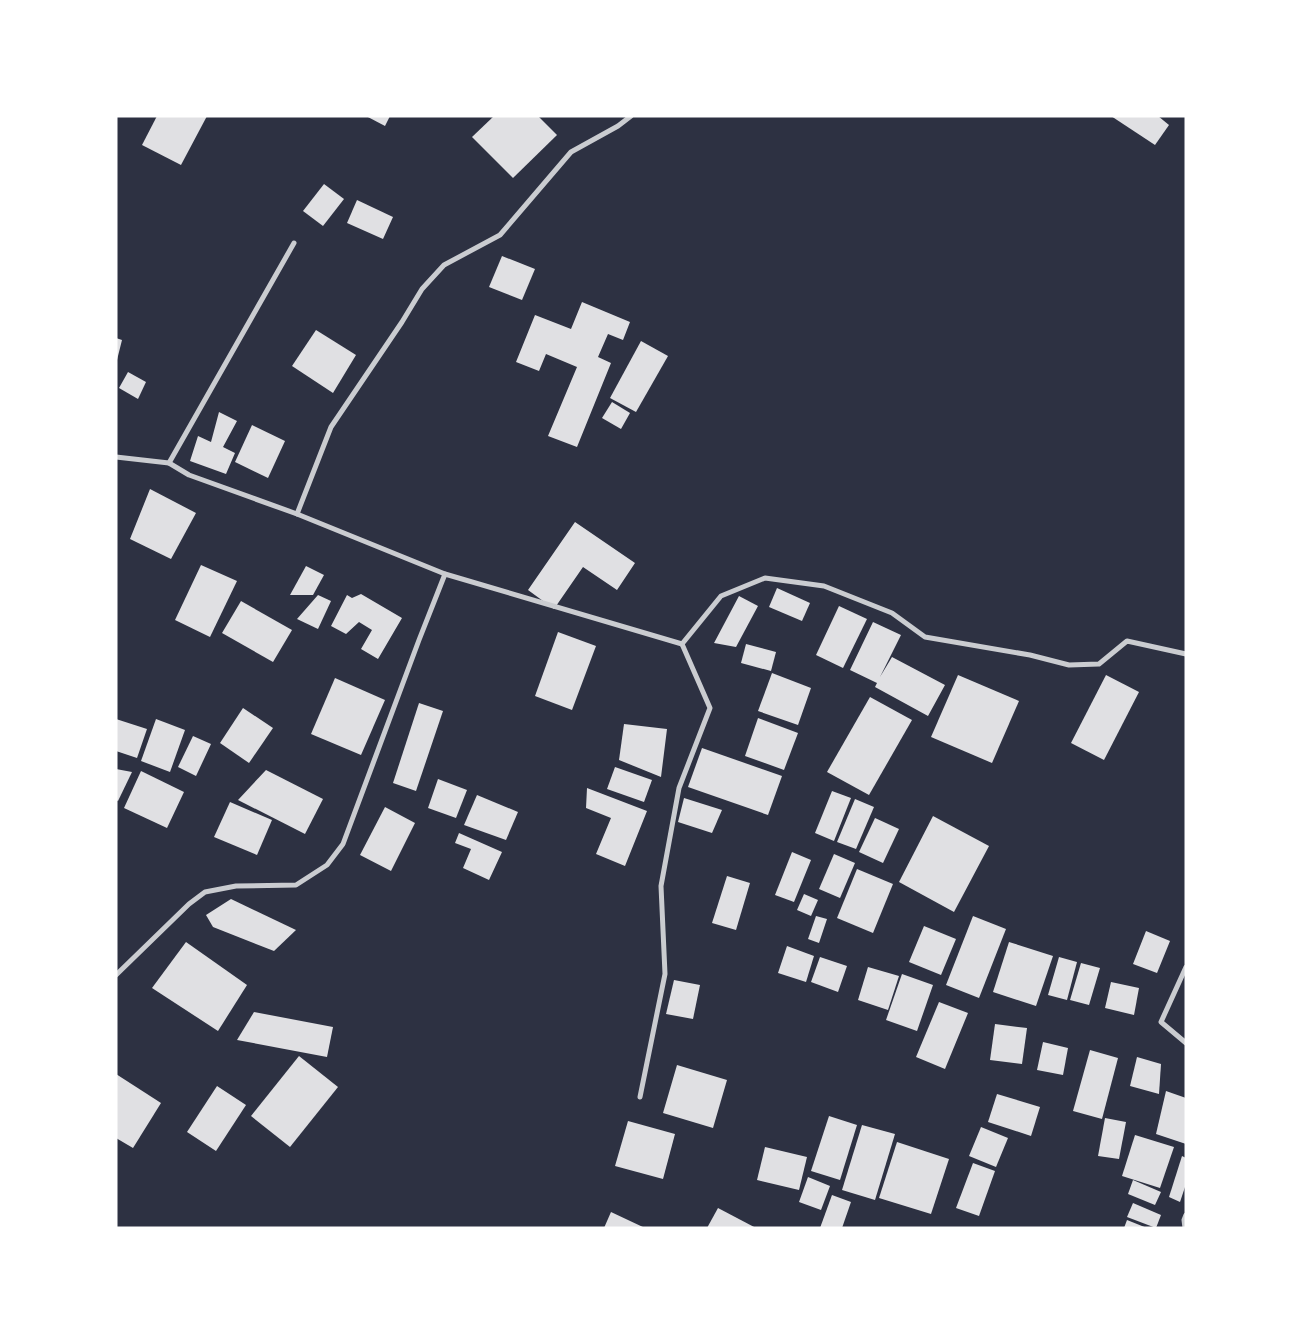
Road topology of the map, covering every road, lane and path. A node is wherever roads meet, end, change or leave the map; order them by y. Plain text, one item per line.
1 (631, 116) edge
2 (294, 243) dead end
3 (116, 457) edge
4 (169, 462) junction
5 (297, 514) junction
6 (445, 574) junction
7 (682, 644) junction
8 (1186, 654) edge
9 (1186, 967) edge
10 (116, 975) edge
11 (1186, 1042) edge
12 (640, 1097) dead end
13 (1186, 1215) edge
14 (1185, 1228) edge

1 - 5 street
2 - 4 street
3 - 4 street
4 - 5 street
5 - 6 street
6 - 7 street
6 - 10 street
7 - 8 street
7 - 12 street
9 - 11 street
13 - 14 street

